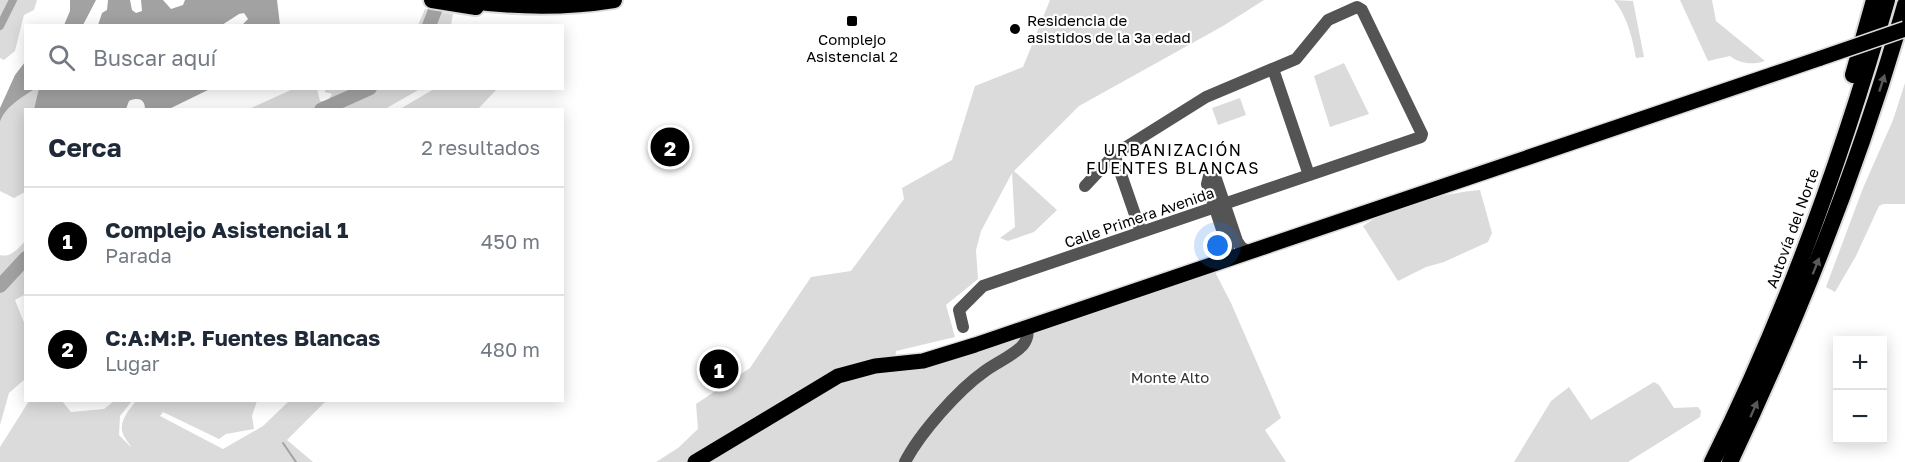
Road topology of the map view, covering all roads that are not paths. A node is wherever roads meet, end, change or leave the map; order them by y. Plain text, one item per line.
1 (432, 0) edge
2 (464, 0) edge
3 (614, 0) edge
4 (1874, 0) edge
5 (1887, 0) edge
6 (1905, 5) edge
7 (500, 7) junction
8 (1905, 28) edge
9 (1893, 48) junction
10 (1273, 69) junction
11 (1114, 154) junction
12 (1309, 175) junction
13 (1085, 186) dead end
14 (1220, 205) junction
15 (1141, 232) junction
16 (1248, 252) junction
17 (1228, 260) junction
18 (963, 327) dead end
19 (1027, 327) junction
20 (1761, 353) junction
21 (696, 462) edge
22 (905, 462) edge
23 (1713, 462) edge
24 (1730, 462) edge

1 - 7 highway
2 - 7 highway
3 - 7 highway
4 - 20 highway
5 - 20 highway, Autovía del Norte
6 - 9 highway
8 - 9 highway
8 - 16 main road, bridge
24 -> 9 highway
10 - 11 street
10 - 12 street
10 - 12 street, Calle Primera Avenida
11 - 13 street
11 - 15 street
12 - 14 street, Calle Primera Avenida
14 - 15 street, Calle Primera Avenida
14 - 16 street
14 - 17 street
15 - 18 street, Calle Primera Avenida
16 - 17 main road
17 - 19 main road
19 - 21 main road
19 - 22 street
20 - 23 highway, Autovía del Norte

